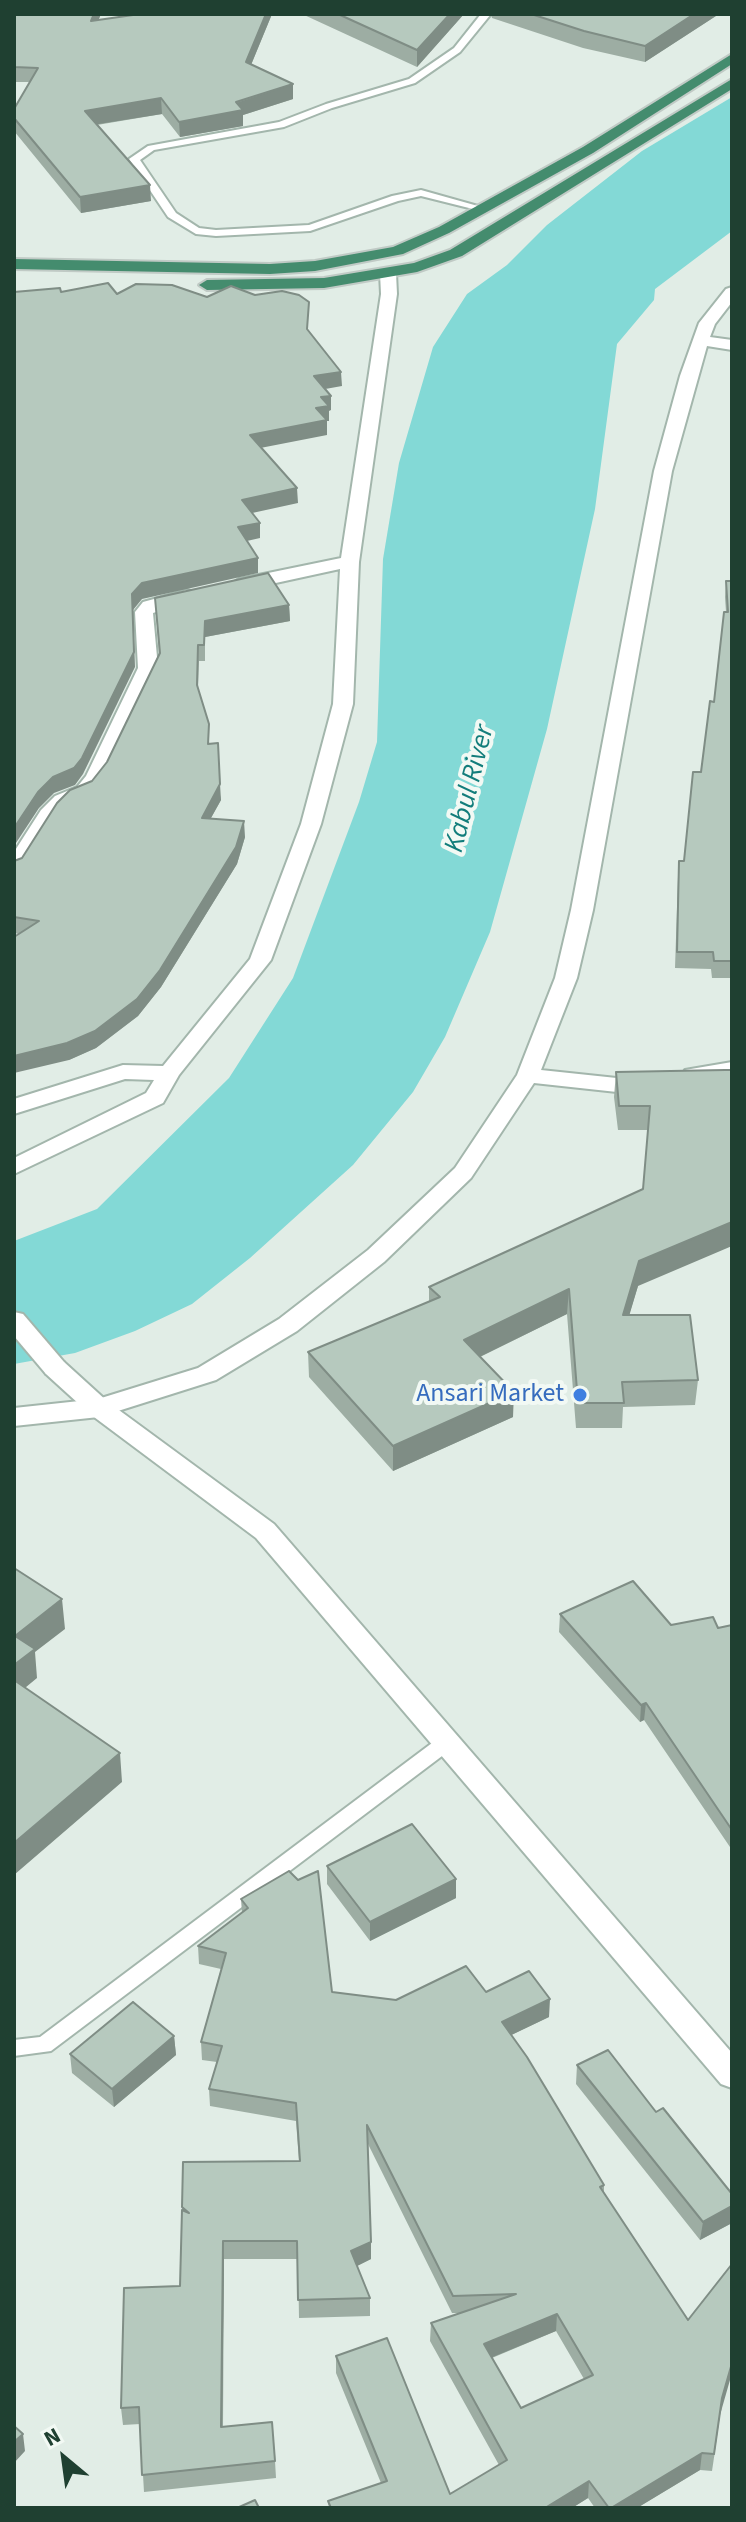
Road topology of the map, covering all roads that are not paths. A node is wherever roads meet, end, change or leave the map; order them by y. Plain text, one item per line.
1 (486, 14) edge
2 (732, 58) edge
3 (732, 83) edge
4 (481, 210) junction
5 (14, 264) edge
6 (388, 273) junction
7 (14, 279) edge
8 (732, 292) edge
9 (701, 340) junction
10 (732, 345) edge
11 (350, 562) junction
12 (225, 588) edge
13 (202, 593) edge
14 (14, 869) edge
15 (732, 1069) edge
16 (169, 1073) junction
17 (528, 1075) junction
18 (14, 1107) edge
19 (14, 1167) edge
20 (14, 1320) edge
21 (99, 1408) junction
22 (14, 1417) edge
23 (447, 1742) junction
24 (14, 2048) edge
25 (732, 2075) edge

1 - 4 lane
2 - 4 highway
3 - 6 highway
4 - 5 highway
6 - 7 highway
6 - 11 street
8 - 9 street
9 - 10 street
9 - 17 street
11 - 12 street
11 - 16 street
13 - 14 street
15 - 17 street
16 - 18 street
16 - 19 street
17 - 21 street
20 - 21 street
21 - 22 street
21 - 23 street
23 - 24 lane
23 - 25 street

